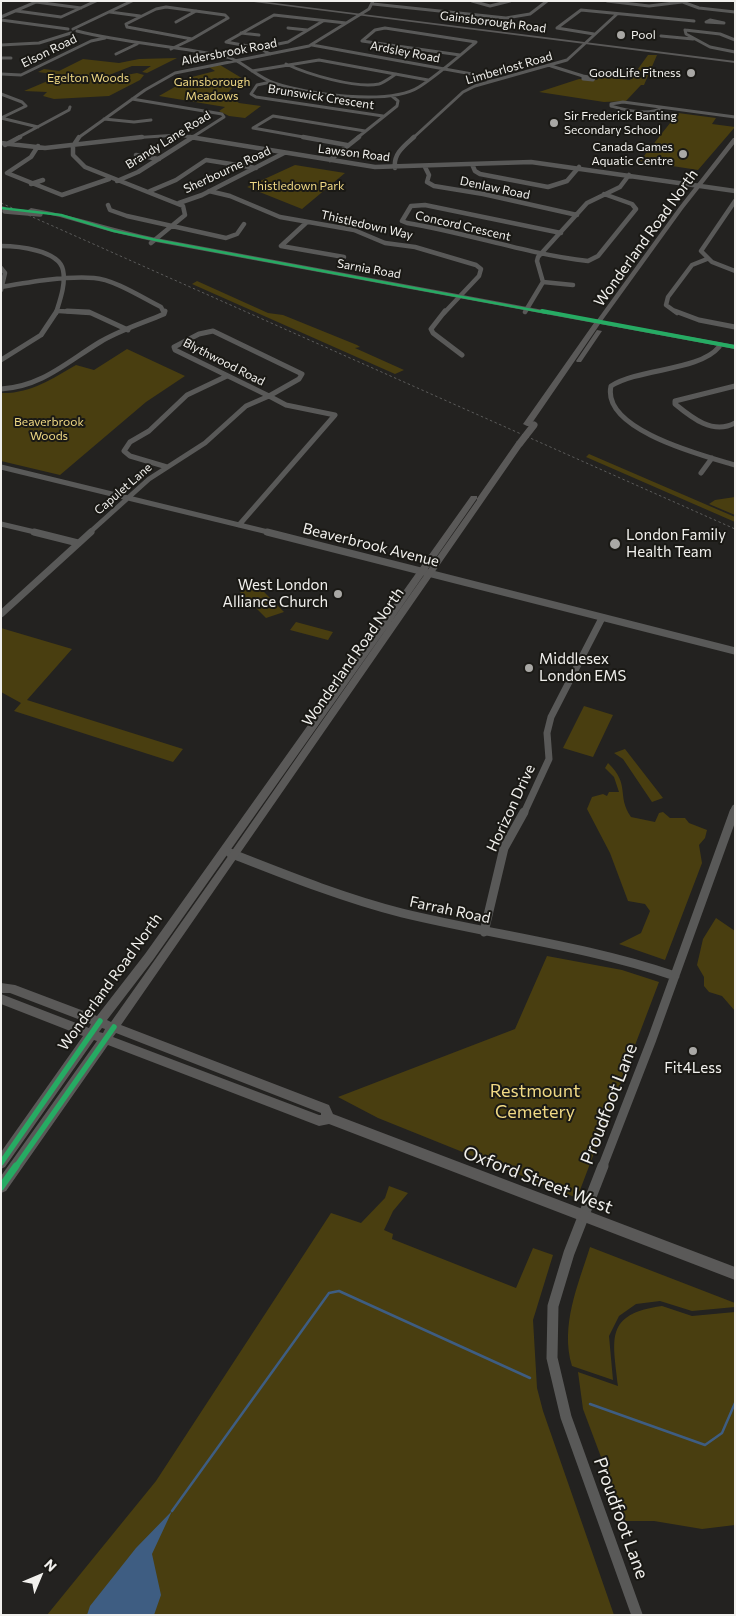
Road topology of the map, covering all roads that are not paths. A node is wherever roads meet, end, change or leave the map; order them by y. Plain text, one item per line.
1 (96, 1) edge
2 (132, 1) edge
3 (248, 1) edge
4 (472, 1) edge
5 (510, 1) edge
6 (547, 1) edge
7 (607, 1) edge
8 (37, 2) edge
9 (681, 2) edge
10 (372, 3) edge
11 (82, 8) junction
12 (706, 9) junction
13 (17, 11) junction
14 (196, 11) junction
15 (110, 12) junction
16 (735, 12) edge
17 (618, 14) junction
18 (358, 15) junction
19 (141, 16) junction
20 (1, 19) edge
21 (323, 21) junction
22 (694, 21) junction
23 (176, 22) dead end
24 (346, 23) junction
25 (724, 24) junction
26 (288, 28) dead end
27 (307, 30) junction
28 (685, 30) junction
29 (71, 31) junction
30 (241, 32) junction
31 (594, 34) junction
32 (715, 34) junction
33 (259, 35) dead end
34 (661, 36) dead end
35 (105, 38) junction
36 (192, 39) junction
37 (693, 39) junction
38 (735, 40) edge
39 (137, 44) junction
40 (584, 44) junction
41 (1, 45) edge
42 (312, 45) junction
43 (259, 48) junction
44 (171, 49) junction
45 (735, 52) edge
46 (116, 54) dead end
47 (270, 54) junction
48 (460, 55) junction
49 (1, 58) edge
50 (11, 58) dead end
51 (236, 60) junction
52 (735, 62) edge
53 (286, 64) junction
54 (551, 66) junction
55 (442, 70) junction
56 (252, 71) junction
57 (1, 74) edge
58 (396, 74) junction
59 (583, 76) dead end
60 (428, 80) junction
61 (493, 81) junction
62 (270, 82) junction
63 (1, 94) edge
64 (392, 96) junction
65 (132, 99) junction
66 (616, 102) dead end
67 (70, 107) dead end
68 (383, 116) junction
69 (735, 117) edge
70 (1, 118) edge
71 (104, 119) junction
72 (151, 120) dead end
73 (38, 127) junction
74 (365, 131) junction
75 (192, 137) junction
76 (735, 139) edge
77 (1, 143) edge
78 (7, 144) junction
79 (347, 145) junction
80 (38, 146) junction
81 (73, 146) junction
82 (1, 147) edge
83 (735, 147) edge
84 (284, 153) junction
85 (136, 155) dead end
86 (159, 159) junction
87 (330, 160) junction
88 (472, 164) junction
89 (426, 167) junction
90 (256, 168) junction
91 (395, 168) junction
92 (579, 168) junction
93 (629, 175) junction
94 (109, 179) junction
95 (43, 180) dead end
96 (117, 181) junction
97 (31, 184) junction
98 (701, 185) junction
99 (150, 191) junction
100 (209, 191) junction
101 (735, 191) edge
102 (604, 194) junction
103 (735, 201) edge
104 (179, 203) junction
105 (108, 205) dead end
106 (2, 209) edge
107 (577, 215) junction
108 (307, 222) junction
109 (244, 224) dead end
110 (176, 225) junction
111 (561, 233) junction
112 (154, 241) junction
113 (1, 246) edge
114 (542, 253) junction
115 (344, 257) dead end
116 (707, 259) junction
117 (1, 268) edge
118 (735, 271) edge
119 (63, 280) junction
120 (543, 282) junction
121 (573, 284) dead end
122 (2, 287) edge
123 (1, 292) edge
124 (458, 298) junction
125 (525, 310) junction
126 (59, 311) junction
127 (600, 323) junction
128 (734, 325) edge
129 (128, 330) junction
130 (719, 347) junction
131 (735, 349) edge
132 (462, 355) dead end
133 (1, 360) edge
134 (227, 376) junction
135 (735, 386) edge
136 (1, 389) edge
137 (269, 396) junction
138 (735, 423) edge
139 (712, 458) junction
140 (735, 465) edge
141 (1, 467) edge
142 (167, 467) junction
143 (701, 473) dead end
144 (128, 498) junction
145 (1, 524) edge
146 (239, 525) junction
147 (78, 543) junction
148 (427, 572) junction
149 (1, 614) edge
150 (602, 618) junction
151 (735, 651) edge
152 (735, 808) edge
153 (230, 853) junction
154 (484, 932) junction
155 (675, 976) junction
156 (1, 988) edge
157 (1, 999) edge
158 (100, 1021) junction
159 (114, 1027) junction
160 (92, 1033) junction
161 (106, 1038) junction
162 (329, 1118) junction
163 (1, 1163) edge
164 (1, 1187) edge
165 (584, 1217) junction
166 (735, 1274) edge
167 (636, 1615) edge

1 - 11 street
2 - 15 street
3 - 18 main road, Gainsborough Road
4 - 5 street
6 - 10 street
7 - 9 street
8 - 11 street
8 - 13 street
9 - 12 street
10 - 18 street, Aldersbrook Road
11 - 13 street
12 - 16 street
12 - 22 street
13 - 20 street
14 - 19 street
14 - 23 street
14 - 36 street
15 - 19 street
15 - 29 street
17 - 22 street
17 - 31 street, Limberlost Road
17 - 31 street
18 - 24 street, Aldersbrook Road
18 - 40 main road, Gainsborough Road
19 - 36 street
20 - 29 street
21 - 24 street
21 - 27 street
21 - 30 street
22 - 28 street
24 - 42 street, Aldersbrook Road
25 - 25 street
25 - 32 street
26 - 27 street
27 - 43 street
28 - 32 street
28 - 37 street
29 - 35 street
29 - 41 street
30 - 33 street
30 - 43 street
31 - 40 street, Limberlost Road
32 - 38 street
34 - 37 street
35 - 39 street
35 - 57 street, Elson Road
36 - 44 street
37 - 45 street
39 - 44 street
39 - 46 street
40 - 52 main road, Gainsborough Road
40 - 54 street, Limberlost Road
42 - 47 street, Aldersbrook Road
42 - 55 street, Ardsley Road
43 - 47 street
44 - 51 street
47 - 51 street, Aldersbrook Road
48 - 48 street
48 - 55 street
49 - 50 street
51 - 56 street
51 - 65 street, Aldersbrook Road
53 - 56 street
53 - 58 street
53 - 58 street
54 - 59 street
54 - 61 street, Limberlost Road
55 - 60 street
55 - 61 street, Ardsley Road
56 - 62 street
58 - 60 street
60 - 64 street
61 - 91 street, Limberlost Road
62 - 64 street
62 - 68 street, Brunswick Crescent
63 - 70 street
64 - 68 street
65 - 71 street, Aldersbrook Road
65 - 75 street, Brandy Lane Road
66 - 69 street
67 - 73 street
68 - 74 street
70 - 73 street
71 - 72 street
71 - 81 street, Aldersbrook Road
73 - 78 street
74 - 79 street
74 - 79 street
75 - 81 street, Lawson Road
75 - 84 street, Lawson Road
75 - 86 street, Brandy Lane Road
76 - 98 main road, Wonderland Road North
77 - 78 street, Lawson Road
78 - 80 street, Lawson Road
78 - 82 street
79 - 87 street
80 - 81 street, Lawson Road
80 - 97 street
81 - 94 street
83 - 98 main road, Wonderland Road North
84 - 87 street, Lawson Road
84 - 90 street, Sherbourne Road
85 - 86 street
86 - 96 street, Brandy Lane Road
87 - 91 street, Lawson Road
88 - 89 street, Lawson Road
88 - 92 street, Lawson Road
88 - 92 street
89 - 91 street, Lawson Road
89 - 107 street, Denlaw Road
90 - 99 street
90 - 100 street, Sherbourne Road
92 - 93 street, Lawson Road
93 - 98 street, Lawson Road
93 - 102 street
94 - 96 street
94 - 97 street
95 - 97 street
96 - 99 street
98 - 101 street, Lawson Road
98 - 127 main road, Wonderland Road North
99 - 104 street
100 - 104 street, Sherbourne Road
100 - 108 street, Thistledown Way
102 - 107 street
102 - 114 street
103 - 116 street
104 - 110 street
105 - 110 street
106 - 112 main road, Sarnia Road, bridge
106 - 112 main road, Sarnia Road, bridge
107 - 111 street
108 - 115 street
108 - 124 street, Thistledown Way
109 - 110 street
110 - 112 street
111 - 114 street
111 - 114 street, Concord Crescent
112 - 124 main road, Sarnia Road
113 - 119 street
114 - 120 street
116 - 118 street
116 - 128 street
117 - 122 street
119 - 122 street
119 - 126 street
119 - 129 street
120 - 121 street
120 - 125 street
122 - 123 street
124 - 125 main road, Sarnia Road
124 - 132 street
125 - 127 main road, Sarnia Road
126 - 129 street
126 - 133 street
127 - 130 main road, Sarnia Road
127 - 131 main road, Sarnia Road
127 - 148 main road, Wonderland Road North, bridge
129 - 136 street
130 - 131 main road, Sarnia Road
130 - 139 street
134 - 137 street, Blythwood Road
134 - 137 street, Blythwood Road
134 - 142 street
135 - 138 street
137 - 142 street, Capulet Lane
137 - 146 street, Blythwood Road
139 - 140 street
139 - 143 street
141 - 144 street, Beaverbrook Avenue
142 - 144 street, Capulet Lane
144 - 146 street, Beaverbrook Avenue
144 - 147 street, Capulet Lane
145 - 147 street
146 - 148 street, Beaverbrook Avenue
147 - 149 street, Capulet Lane
148 - 150 street, Beaverbrook Avenue
148 - 153 main road, Wonderland Road North
150 - 151 street, Beaverbrook Avenue
150 - 154 street, Horizon Drive
152 - 155 street, Proudfoot Lane
153 - 154 street, Farrah Road
153 - 158 main road, Wonderland Road North
153 - 159 main road, Wonderland Road North
154 - 155 street, Farrah Road
155 - 165 street, Proudfoot Lane
156 - 158 main road, Oxford Street West
157 - 160 main road, Oxford Street West
158 - 159 main road, Oxford Street West
158 - 160 main road, Wonderland Road North
159 - 161 main road, Wonderland Road North
159 - 162 main road, Oxford Street West
160 - 161 main road, Oxford Street West
160 - 163 main road, Wonderland Road North
161 - 162 main road, Oxford Street West
161 - 164 main road, Wonderland Road North
162 - 165 main road, Oxford Street West
165 - 166 main road, Oxford Street West
165 - 167 street, Proudfoot Lane

